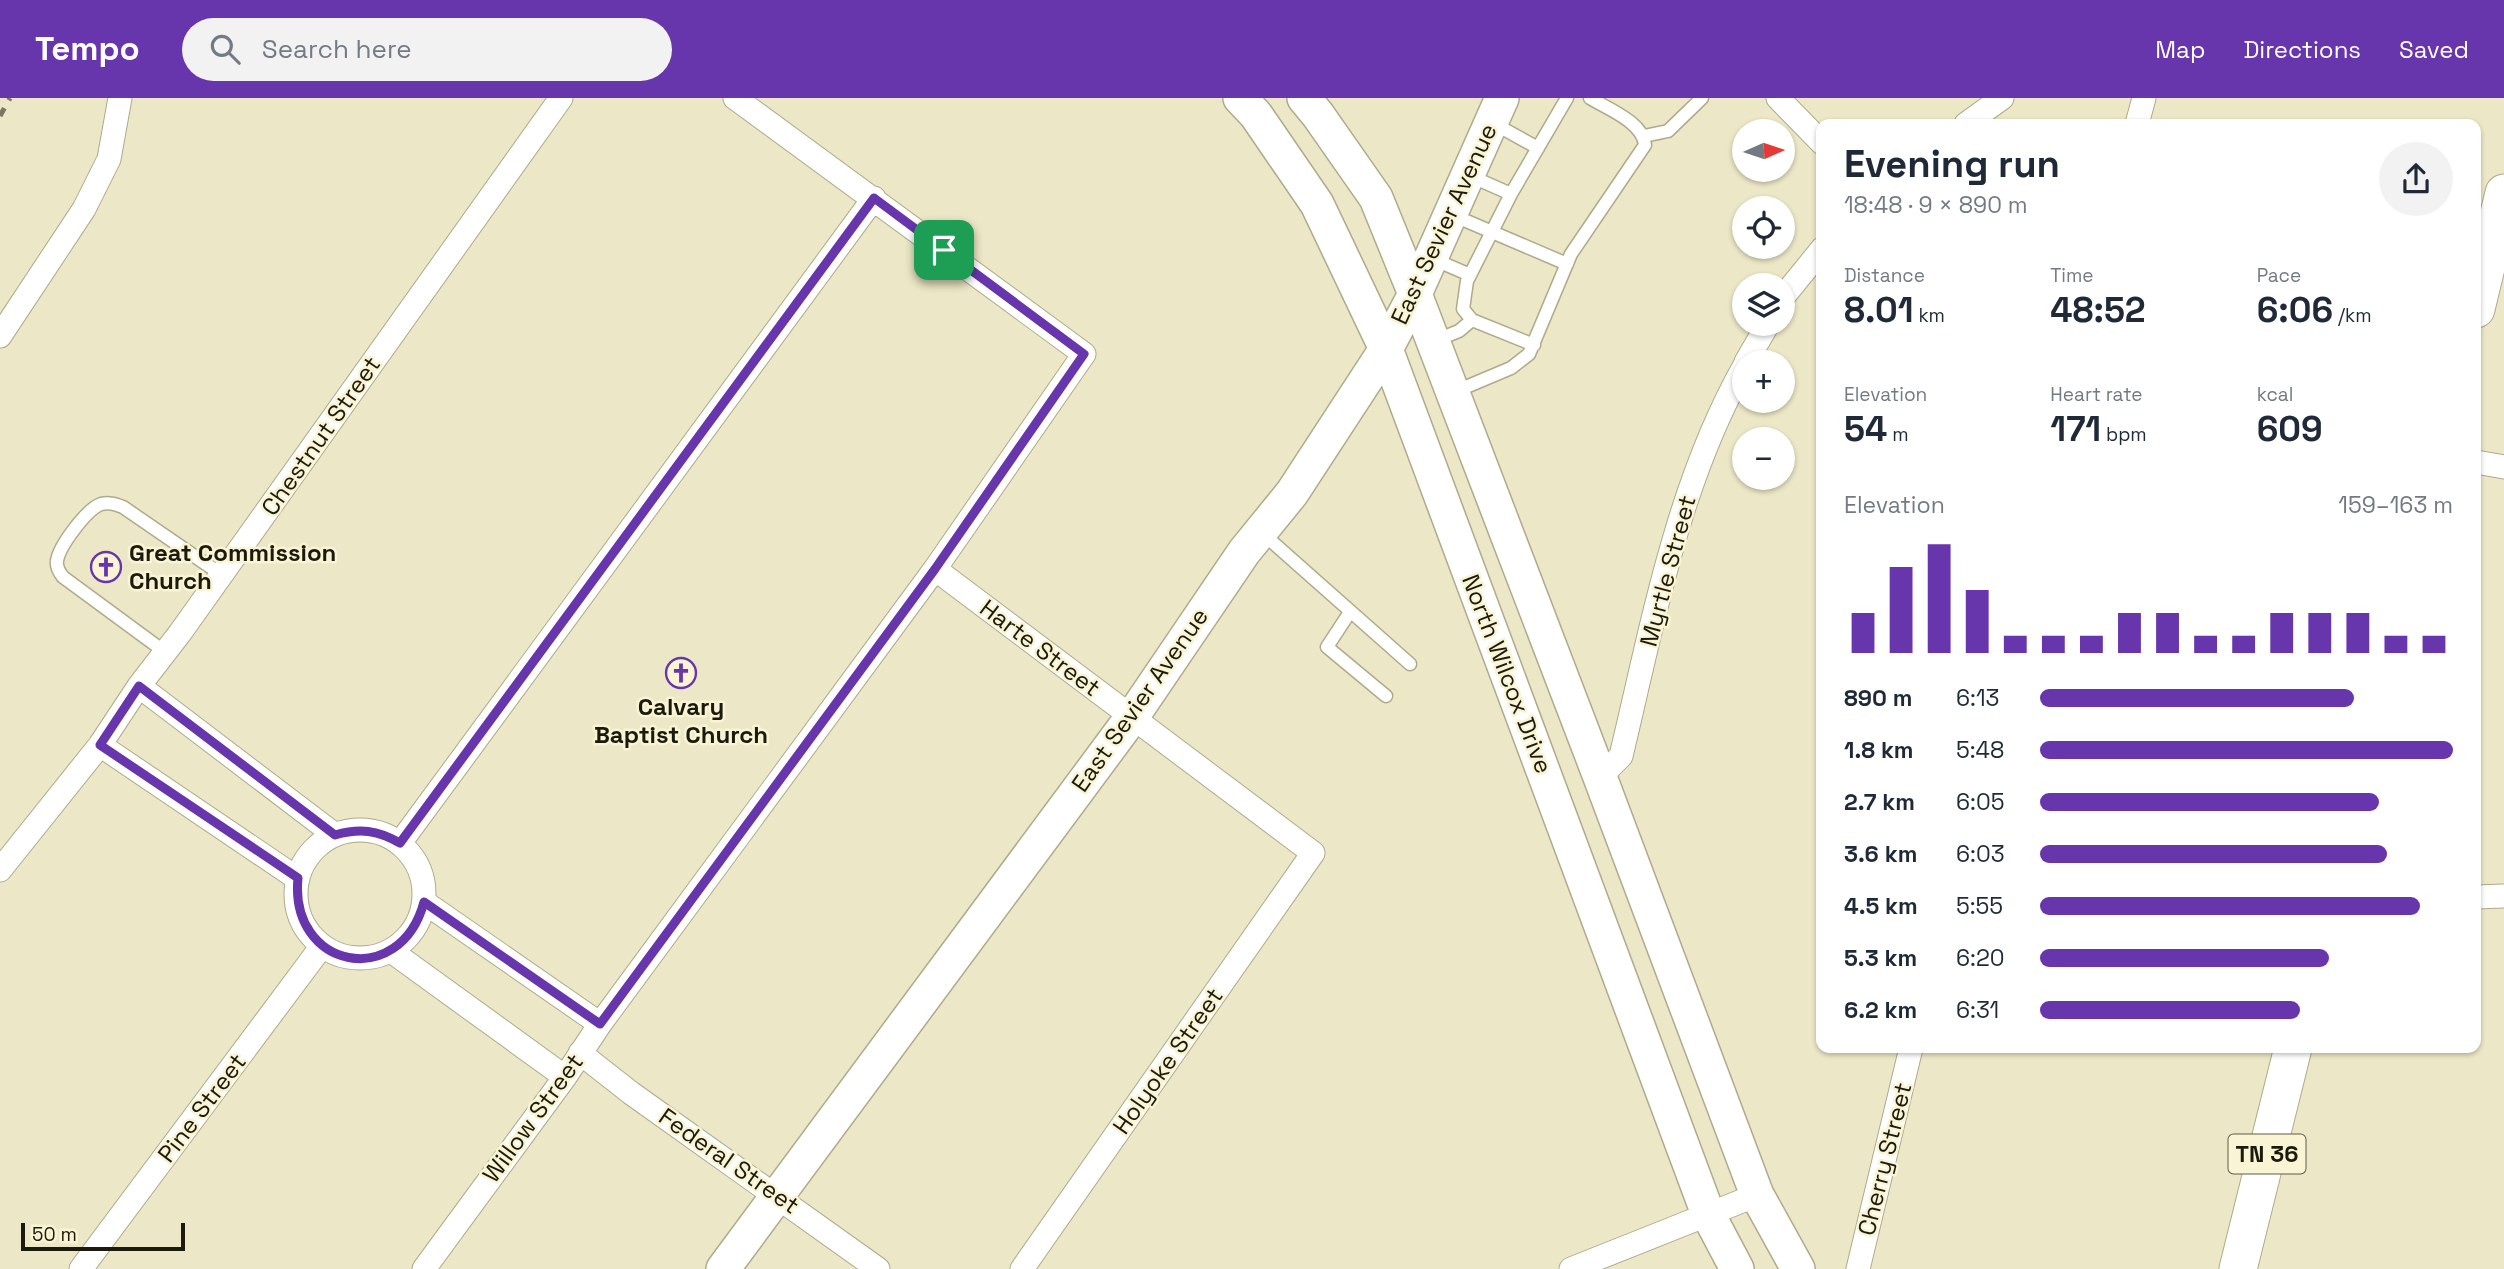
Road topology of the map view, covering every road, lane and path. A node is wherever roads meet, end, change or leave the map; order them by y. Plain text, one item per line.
1 (120, 98) edge
2 (561, 98) edge
3 (735, 98) edge
4 (1240, 98) edge
5 (1304, 98) edge
6 (1567, 98) edge
7 (1590, 98) edge
8 (1702, 98) edge
9 (1778, 98) edge
10 (2002, 98) edge
11 (2144, 98) edge
12 (1496, 110) edge
13 (1973, 119) edge
14 (2138, 119) edge
15 (1644, 136) junction
16 (1816, 137) edge
17 (1538, 148) junction
18 (1467, 175) junction
19 (2504, 192) edge
20 (1511, 194) junction
21 (874, 198) junction
22 (1317, 204) junction
23 (1450, 214) junction
24 (1492, 231) junction
25 (1816, 256) edge
26 (1431, 258) junction
27 (1567, 264) junction
28 (1471, 275) junction
29 (1795, 282) edge
30 (2481, 288) edge
31 (1415, 294) junction
32 (1472, 320) junction
33 (0, 336) edge
34 (1433, 341) junction
35 (1534, 345) junction
36 (1386, 349) junction
37 (1732, 388) edge
38 (1458, 404) junction
39 (2481, 463) edge
40 (2504, 467) edge
41 (1261, 532) junction
42 (935, 569) junction
43 (222, 575) junction
44 (1350, 612) junction
45 (165, 652) junction
46 (1410, 664) dead end
47 (139, 686) junction
48 (1386, 696) dead end
49 (1132, 717) junction
50 (100, 745) junction
51 (1600, 777) junction
52 (1552, 794) junction
53 (335, 835) junction
54 (400, 843) junction
55 (1313, 853) joint
56 (3, 860) edge
57 (298, 878) junction
58 (2504, 896) edge
59 (2481, 897) edge
60 (424, 902) junction
61 (323, 946) junction
62 (391, 951) junction
63 (600, 1024) junction
64 (580, 1053) junction
65 (1911, 1053) edge
66 (2292, 1053) edge
67 (565, 1077) junction
68 (777, 1195) junction
69 (1757, 1195) junction
70 (1709, 1214) junction
71 (81, 1269) edge
72 (424, 1269) edge
73 (723, 1269) edge
74 (878, 1269) edge
75 (1023, 1269) edge
76 (1571, 1269) edge
77 (1737, 1269) edge
78 (1798, 1269) edge
79 (1858, 1269) edge
80 (2238, 1269) edge

1 - 33 street
2 - 43 street, Chestnut Street
3 - 21 street
4 - 22 main road, North Wilcox Drive
5 - 31 main road, North Wilcox Drive
6 - 17 lane
7 - 15 lane
8 - 15 lane
9 - 16 street
10 - 13 street
11 - 14 street
12 - 17 lane
12 - 18 main road, East Sevier Avenue
15 - 27 lane
17 - 20 lane
18 - 20 lane
18 - 23 main road, East Sevier Avenue
19 - 30 main road
20 - 24 lane
21 - 42 street, Willow Street
21 - 54 street
22 - 31 main road
22 - 36 main road, North Wilcox Drive
23 - 24 lane
23 - 26 main road, East Sevier Avenue
24 - 27 lane
24 - 28 lane
25 - 29 street
26 - 28 lane
26 - 31 main road, East Sevier Avenue
27 - 35 lane
28 - 32 lane
31 - 34 main road, North Wilcox Drive
31 - 36 main road, East Sevier Avenue
32 - 34 lane
32 - 35 lane
34 - 38 main road, North Wilcox Drive
35 - 38 lane
36 - 38 main road
36 - 41 main road, East Sevier Avenue
36 - 52 main road, North Wilcox Drive
37 - 51 street, Myrtle Street
38 - 51 main road, North Wilcox Drive
39 - 40 street
41 - 44 lane
41 - 49 main road, East Sevier Avenue
42 - 49 street, Harte Street
42 - 63 street, Willow Street
43 - 45 street, Chestnut Street
43 - 45 lane
44 - 46 lane
44 - 48 lane
45 - 47 street, Chestnut Street
47 - 50 street, Chestnut Street
47 - 53 street
49 - 55 street, Harte Street
49 - 68 main road, East Sevier Avenue
50 - 56 street, Chestnut Street
50 - 57 street
51 - 52 main road
51 - 69 main road, North Wilcox Drive
52 - 70 main road, North Wilcox Drive
53 - 54 street
53 - 57 street
54 - 60 street
55 - 75 street, Holyoke Street
57 - 61 street
58 - 59 street
60 - 62 street
60 - 63 street
61 - 62 street
61 - 71 street, Pine Street
62 - 67 street
63 - 64 street, Willow Street
64 - 67 street, Willow Street
64 - 68 street, Federal Street
65 - 79 street, Cherry Street
66 - 80 main road, TN 36
67 - 72 street, Willow Street
68 - 73 main road, East Sevier Avenue
68 - 74 street, Federal Street
69 - 70 street
69 - 78 main road, North Wilcox Drive
70 - 76 street
70 - 77 main road, North Wilcox Drive

